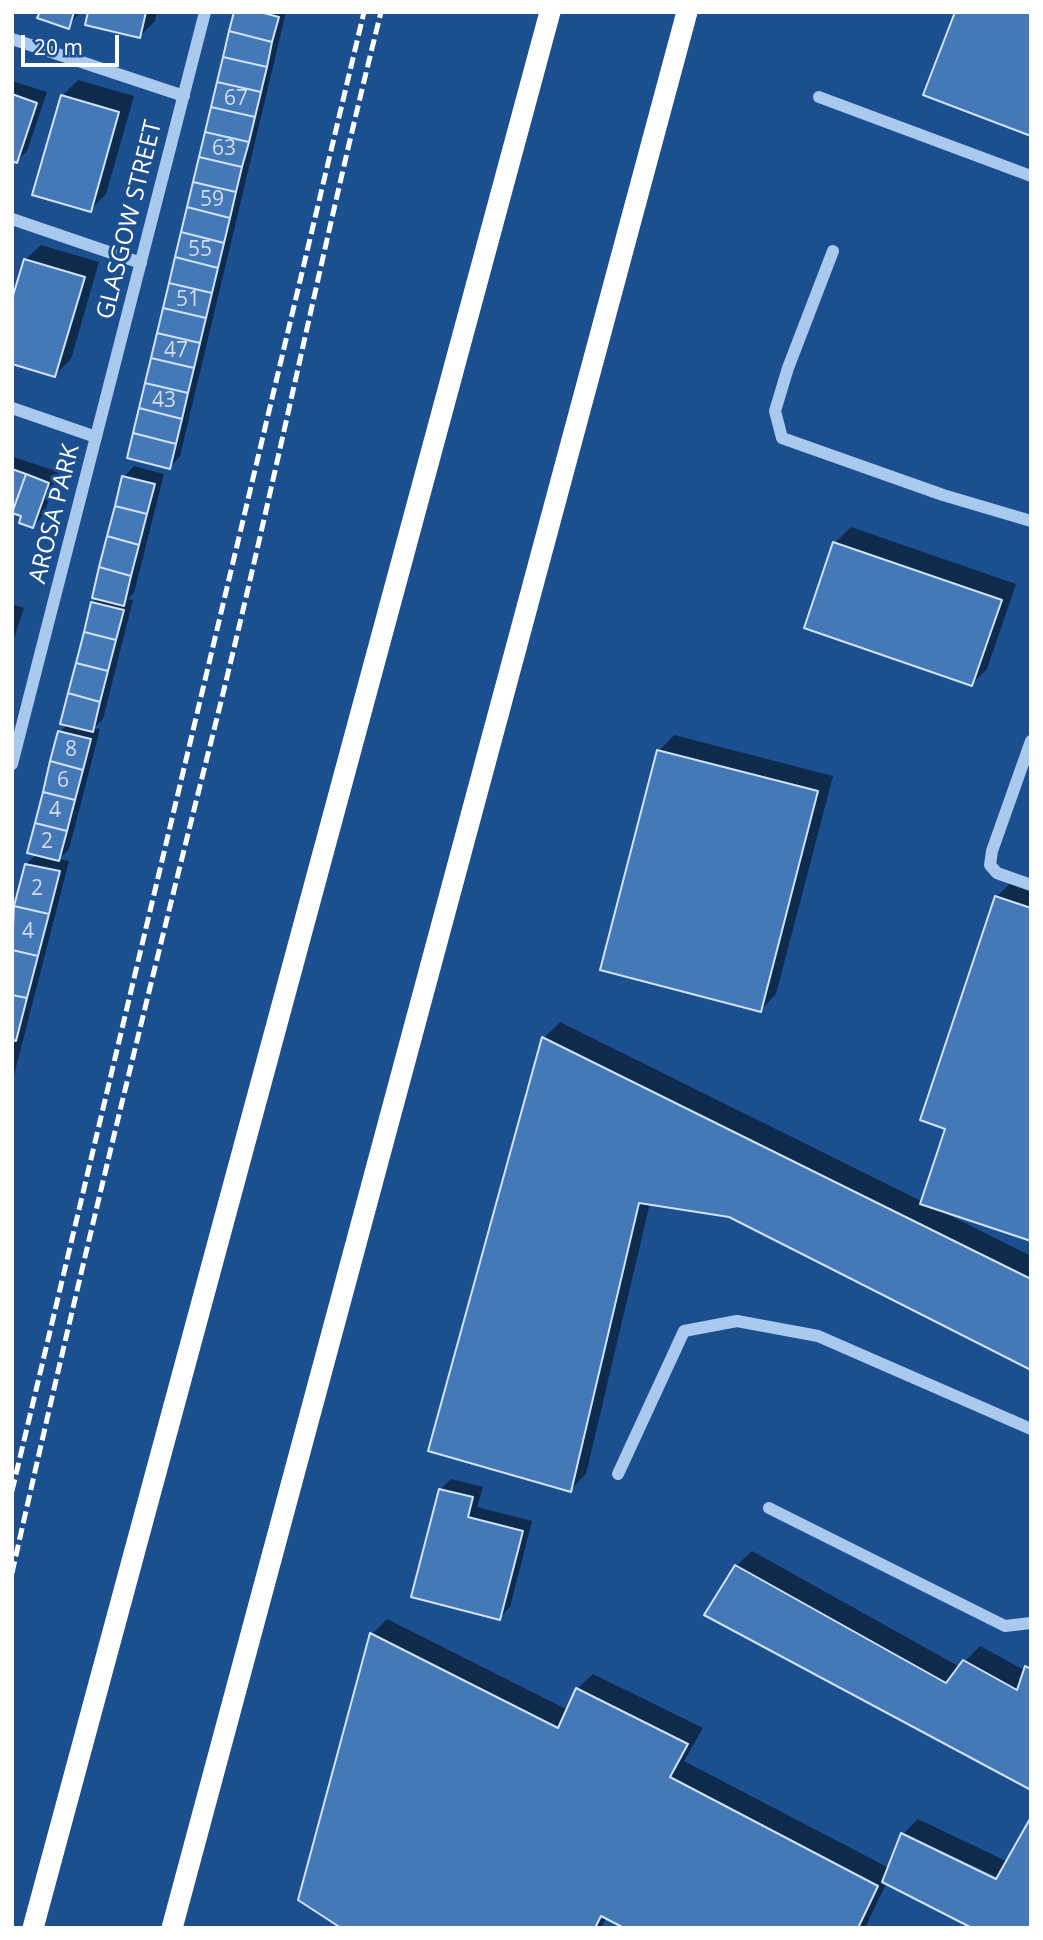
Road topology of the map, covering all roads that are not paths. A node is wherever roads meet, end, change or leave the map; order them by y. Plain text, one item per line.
1 (205, 12) edge
2 (550, 12) edge
3 (687, 12) edge
4 (12, 39) edge
5 (184, 96) junction
6 (820, 97) dead end
7 (1031, 176) edge
8 (12, 219) edge
9 (833, 251) dead end
10 (141, 263) junction
11 (12, 408) edge
12 (96, 437) junction
13 (1031, 521) edge
14 (18, 721) edge
15 (1030, 744) edge
16 (12, 764) edge
17 (1031, 885) edge
18 (1031, 1429) edge
19 (618, 1474) dead end
20 (769, 1508) dead end
21 (1031, 1623) edge
22 (33, 1928) edge
23 (173, 1928) edge

1 - 5 street, GLASGOW STREET
2 - 22 highway
3 - 23 highway
4 - 5 street
5 - 10 street, GLASGOW STREET
6 - 7 street
8 - 10 street
9 - 13 street
10 - 12 street, GLASGOW STREET
11 - 12 street
12 - 14 street, AROSA PARK
14 - 16 street, AROSA PARK
15 - 17 street
18 - 19 street
20 - 21 street

